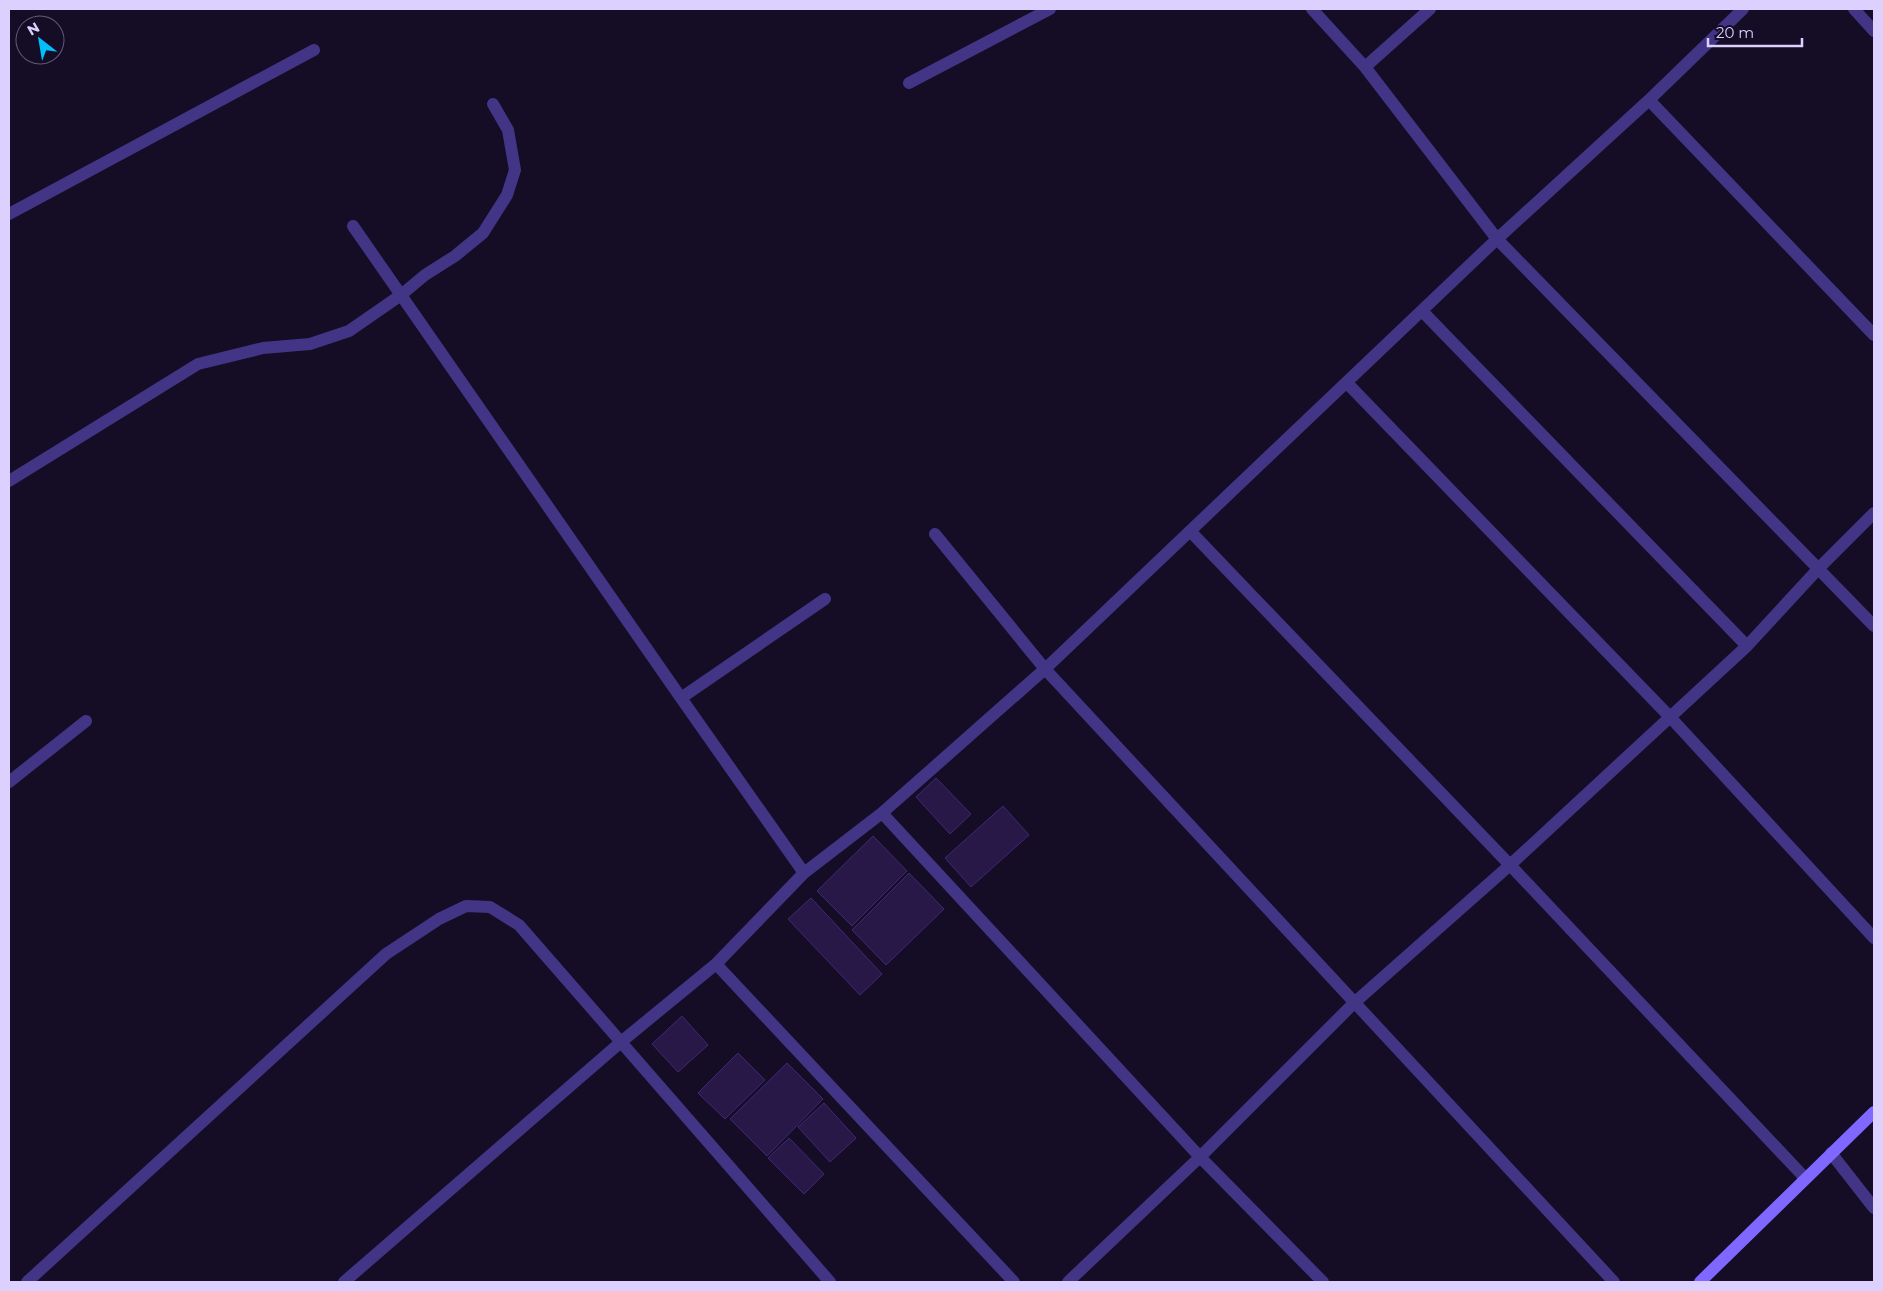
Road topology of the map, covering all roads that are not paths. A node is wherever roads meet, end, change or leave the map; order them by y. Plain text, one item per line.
1 (1050, 9) edge
2 (1312, 9) edge
3 (1430, 9) edge
4 (1743, 9) edge
5 (1854, 9) edge
6 (1874, 31) edge
7 (314, 50) dead end
8 (1365, 67) junction
9 (909, 83) dead end
10 (1649, 100) junction
11 (493, 104) dead end
12 (9, 214) edge
13 (353, 226) dead end
14 (1497, 239) junction
15 (401, 296) junction
16 (1422, 310) junction
17 (1874, 335) edge
18 (1347, 383) junction
19 (9, 481) edge
20 (1874, 513) edge
21 (1190, 532) junction
22 (935, 534) dead end
23 (1818, 568) junction
24 (825, 599) dead end
25 (1874, 626) edge
26 (1747, 646) junction
27 (1045, 669) junction
28 (681, 698) junction
29 (1670, 717) junction
30 (86, 721) dead end
31 (9, 782) edge
32 (882, 813) junction
33 (1510, 865) junction
34 (804, 873) junction
35 (1874, 938) edge
36 (716, 964) junction
37 (1354, 1003) junction
38 (621, 1042) junction
39 (1874, 1112) edge
40 (1831, 1153) junction
41 (1200, 1157) junction
42 (1805, 1178) junction
43 (1874, 1208) edge
44 (27, 1282) edge
45 (344, 1282) edge
46 (830, 1282) edge
47 (1014, 1282) edge
48 (1068, 1282) edge
49 (1323, 1282) edge
50 (1614, 1282) edge
51 (1700, 1282) edge

1 - 9 street
2 - 8 street
3 - 8 street
4 - 10 street
5 - 6 street
7 - 12 street
8 - 14 street
10 - 14 street
10 - 17 street
11 - 15 street
13 - 15 street
14 - 16 street
14 - 23 street
15 - 19 street
15 - 28 street
16 - 18 street
16 - 26 street
18 - 21 street
18 - 29 street
20 - 23 street
21 - 27 street
21 - 33 street
22 - 27 street
23 - 25 street
23 - 26 street
24 - 28 street
26 - 29 street
27 - 32 street
27 - 37 street
28 - 34 street
29 - 33 street
29 - 35 street
30 - 31 street
32 - 34 street
32 - 41 street
33 - 37 street
33 - 42 street
34 - 36 street
36 - 38 street
36 - 47 street
37 - 41 street
37 - 50 street
38 - 44 street
38 - 45 street
38 - 46 street
39 - 40 main road
40 - 42 main road
40 - 43 street
41 - 48 street
41 - 49 street
42 - 51 main road

